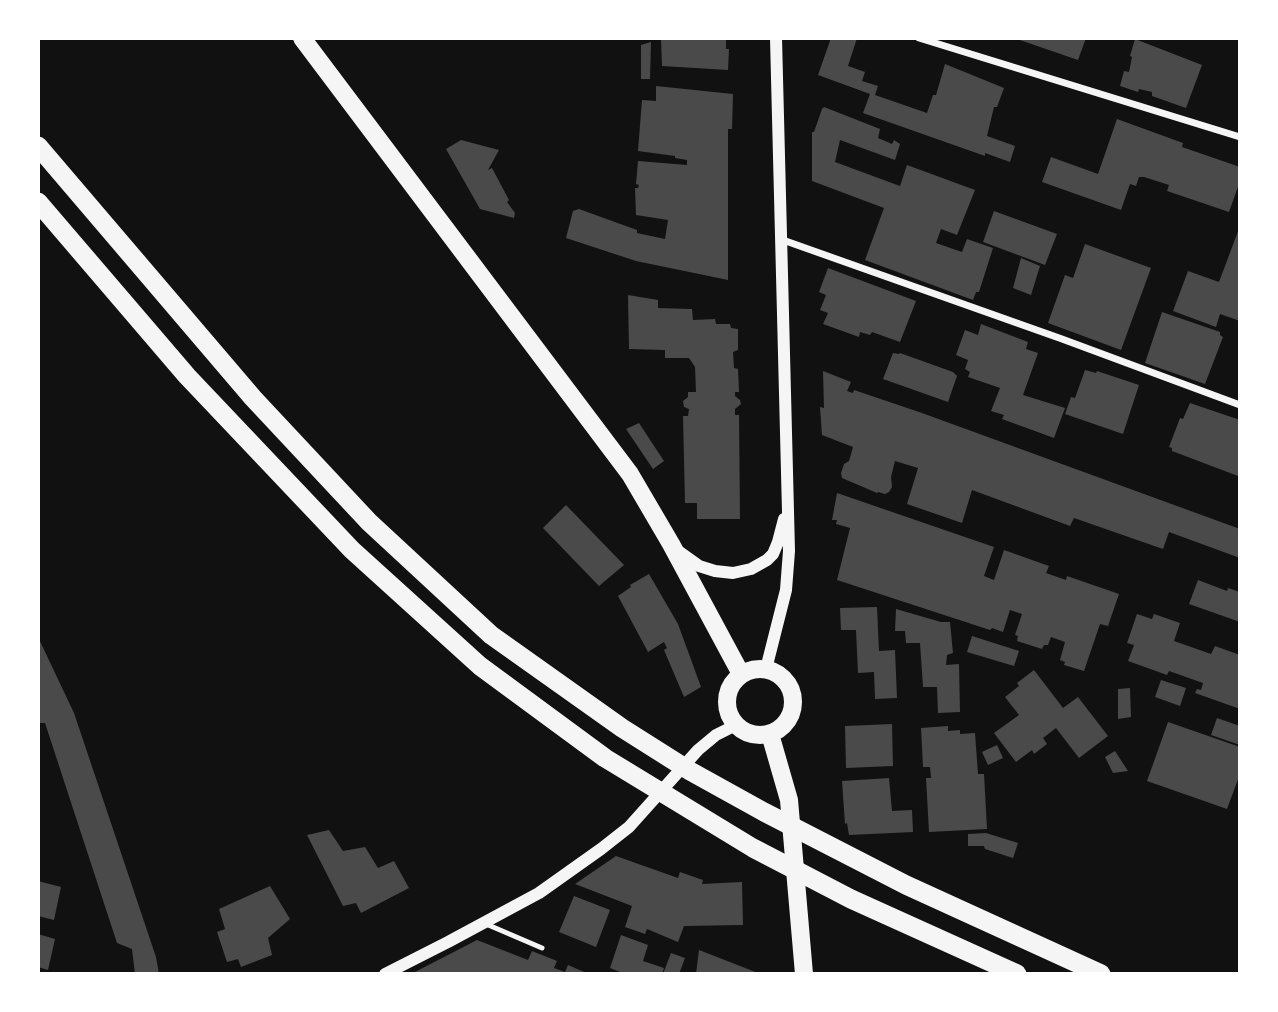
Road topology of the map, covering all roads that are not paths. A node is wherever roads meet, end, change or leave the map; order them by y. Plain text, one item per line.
1 (302, 38) edge
2 (776, 38) edge
3 (919, 38) edge
4 (1240, 137) edge
5 (38, 146) edge
6 (38, 202) edge
7 (779, 239) junction
8 (1240, 405) edge
9 (787, 501) junction
10 (671, 544) junction
11 (766, 668) junction
12 (741, 674) junction
13 (736, 725) junction
14 (770, 734) junction
15 (484, 923) junction
16 (542, 948) dead end
17 (385, 974) edge
18 (804, 974) edge
19 (1017, 974) edge
20 (1101, 974) edge

1 - 10 main road
2 - 7 street
3 - 4 street
5 - 20 highway
6 - 19 highway
7 - 8 street
7 - 9 street
9 - 10 street
9 - 11 street
10 - 12 main road
11 - 12 main road
11 - 14 main road
12 - 13 main road
13 - 14 main road
13 - 15 street
14 - 18 main road
15 - 16 lane
15 - 17 street

